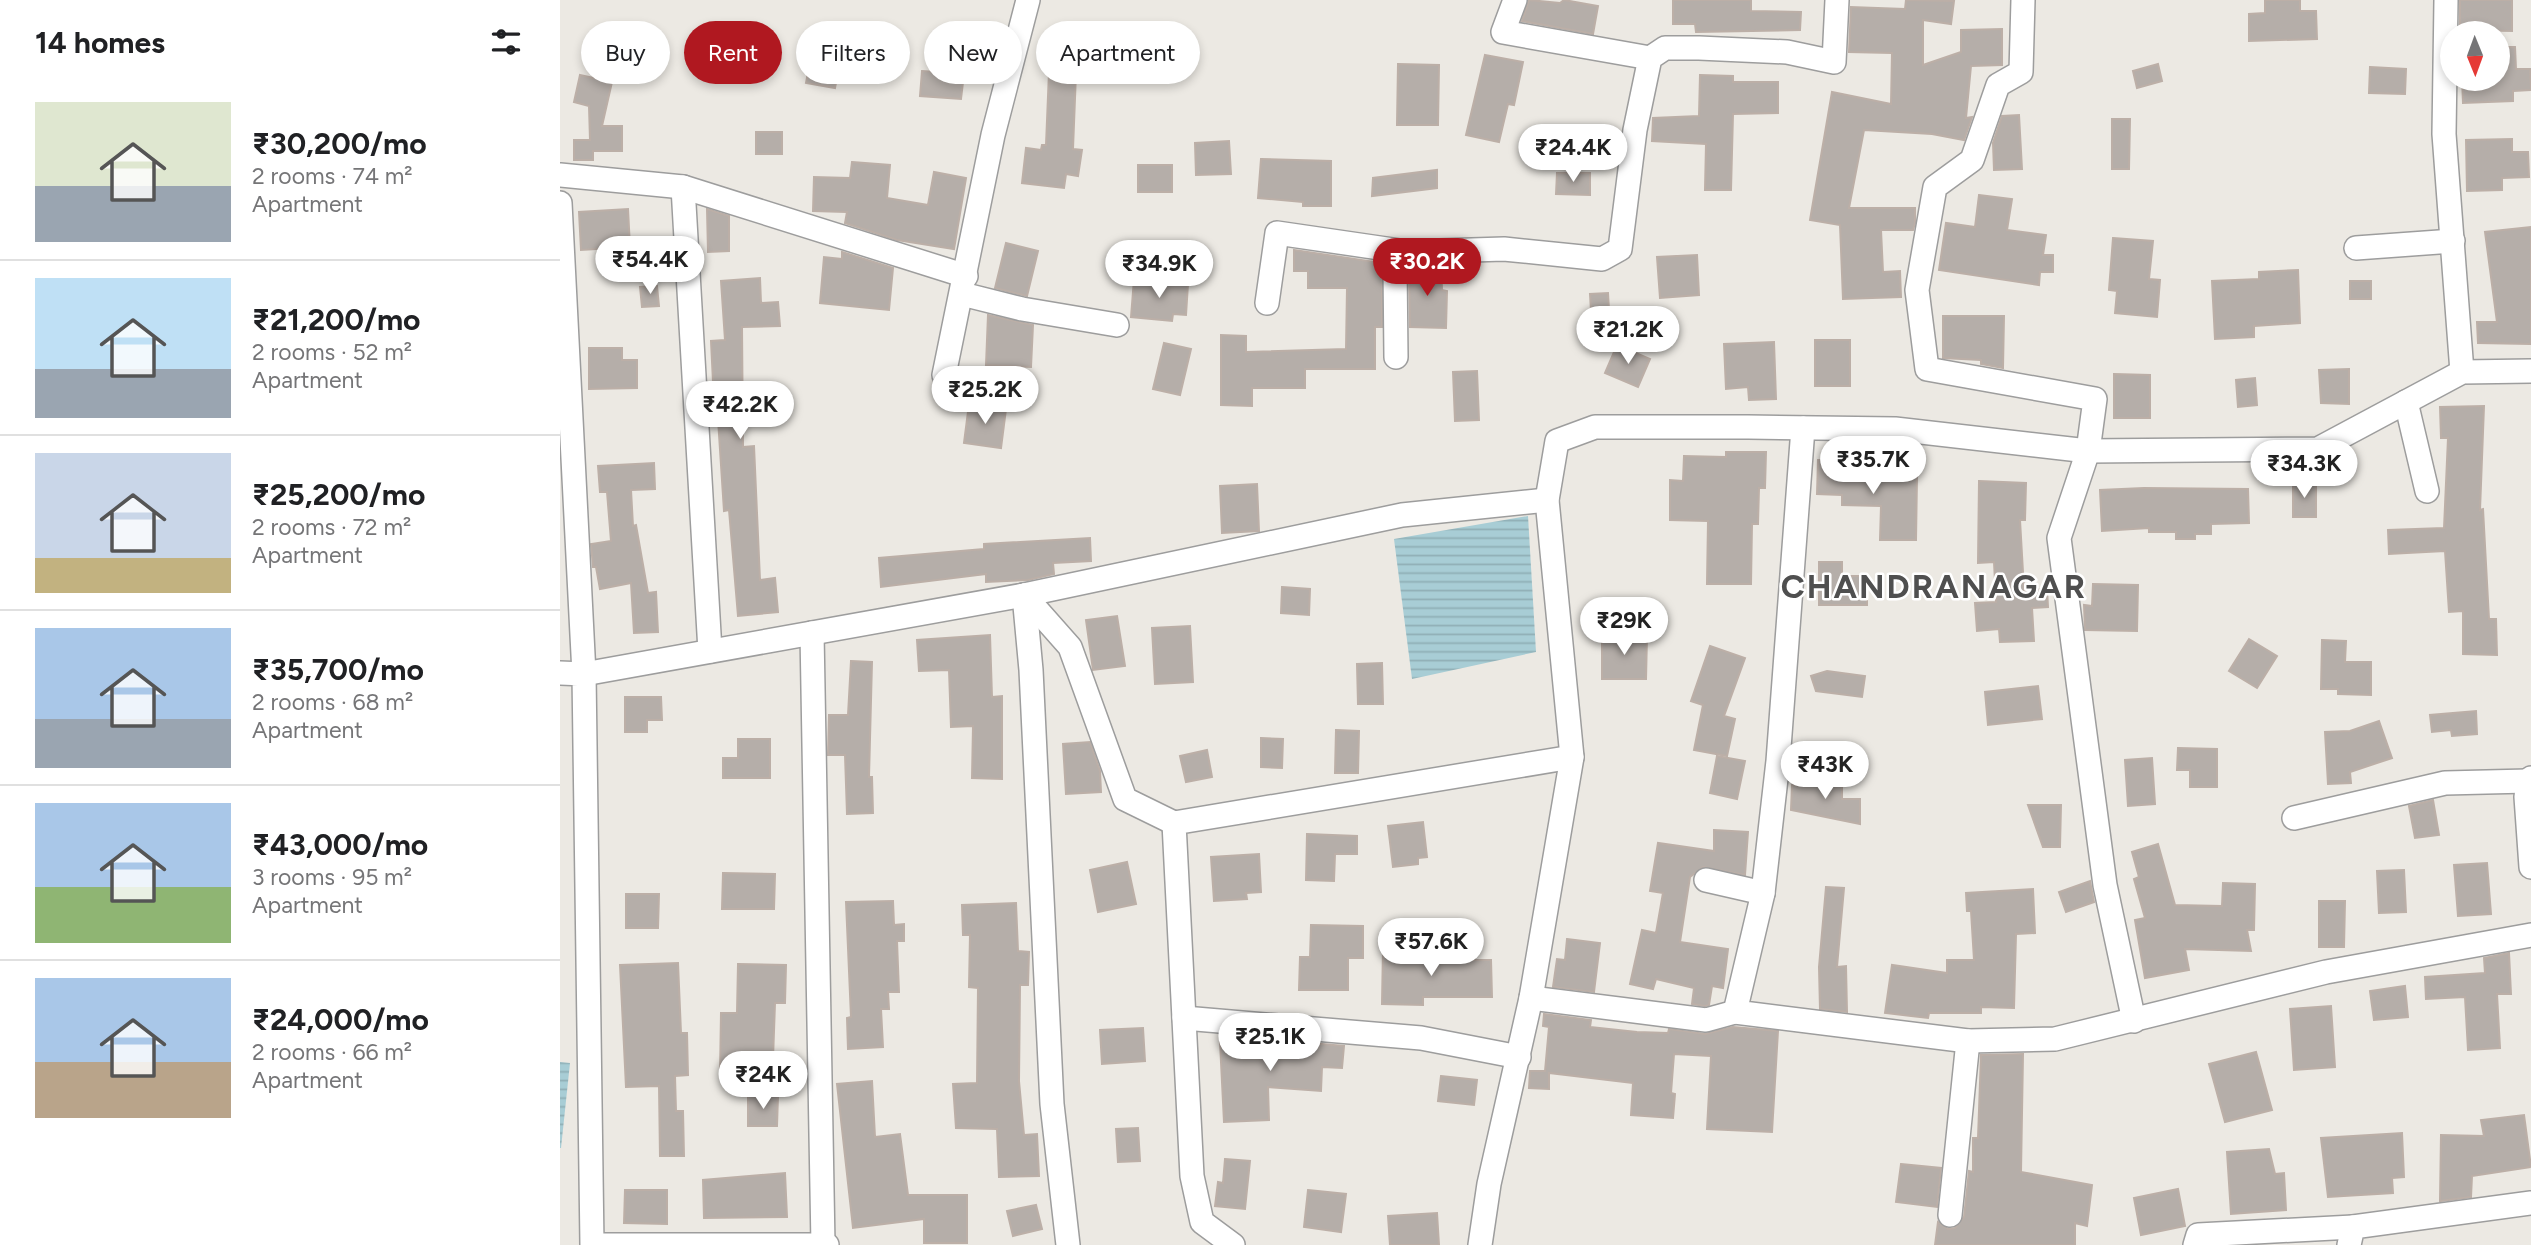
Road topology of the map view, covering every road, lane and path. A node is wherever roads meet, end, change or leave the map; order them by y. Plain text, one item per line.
1 (1028, 0) edge
2 (1515, 0) edge
3 (1837, 0) edge
4 (2023, 0) edge
5 (2446, 0) edge
6 (1650, 58) junction
7 (560, 174) edge
8 (683, 187) junction
9 (560, 203) edge
10 (2452, 241) junction
11 (2356, 248) dead end
12 (1407, 252) junction
13 (964, 285) junction
14 (1267, 303) dead end
15 (1117, 325) dead end
16 (1396, 356) dead end
17 (2531, 371) edge
18 (2462, 372) junction
19 (944, 375) dead end
20 (2406, 402) junction
21 (1803, 428) junction
22 (2088, 451) junction
23 (567, 464) edge
24 (2427, 491) dead end
25 (1546, 500) junction
26 (1024, 595) junction
27 (811, 633) junction
28 (710, 651) junction
29 (560, 673) edge
30 (584, 674) junction
31 (1572, 757) junction
32 (2529, 780) edge
33 (2294, 818) dead end
34 (1174, 823) junction
35 (2531, 867) edge
36 (1706, 880) dead end
37 (1763, 892) junction
38 (2531, 935) edge
39 (1531, 998) junction
40 (1735, 1013) junction
41 (1184, 1018) junction
42 (2134, 1021) junction
43 (1968, 1041) junction
44 (1519, 1056) junction
45 (2531, 1203) edge
46 (1950, 1215) dead end
47 (1200, 1234) edge
48 (2351, 1236) edge
49 (708, 1245) edge
50 (825, 1245) edge
51 (1068, 1245) edge
52 (1233, 1245) edge
53 (1480, 1245) edge
54 (2195, 1245) edge

1 - 13 street
2 - 6 street
3 - 6 street
4 - 22 street
5 - 10 street
6 - 12 street
7 - 8 street
8 - 13 street
8 - 28 street
9 - 23 street
10 - 11 street
10 - 18 street
12 - 14 street
12 - 16 street
13 - 15 street
13 - 19 street
17 - 18 street
18 - 20 street
20 - 22 street
20 - 24 street
21 - 22 street
21 - 25 street
21 - 37 street
22 - 42 street
23 - 30 street
25 - 26 street
25 - 31 street
26 - 27 street
26 - 34 street
26 - 51 street
27 - 28 street
27 - 50 street
28 - 30 street
29 - 30 street
30 - 49 street
31 - 34 street
31 - 39 street
32 - 33 street
32 - 35 street
34 - 41 street
36 - 37 street
37 - 40 street
38 - 42 street
39 - 40 street
39 - 44 street
40 - 43 street
41 - 44 street
41 - 47 street
42 - 43 street
43 - 46 street
44 - 53 street
45 - 48 street
47 - 52 street
48 - 54 street
49 - 50 street

